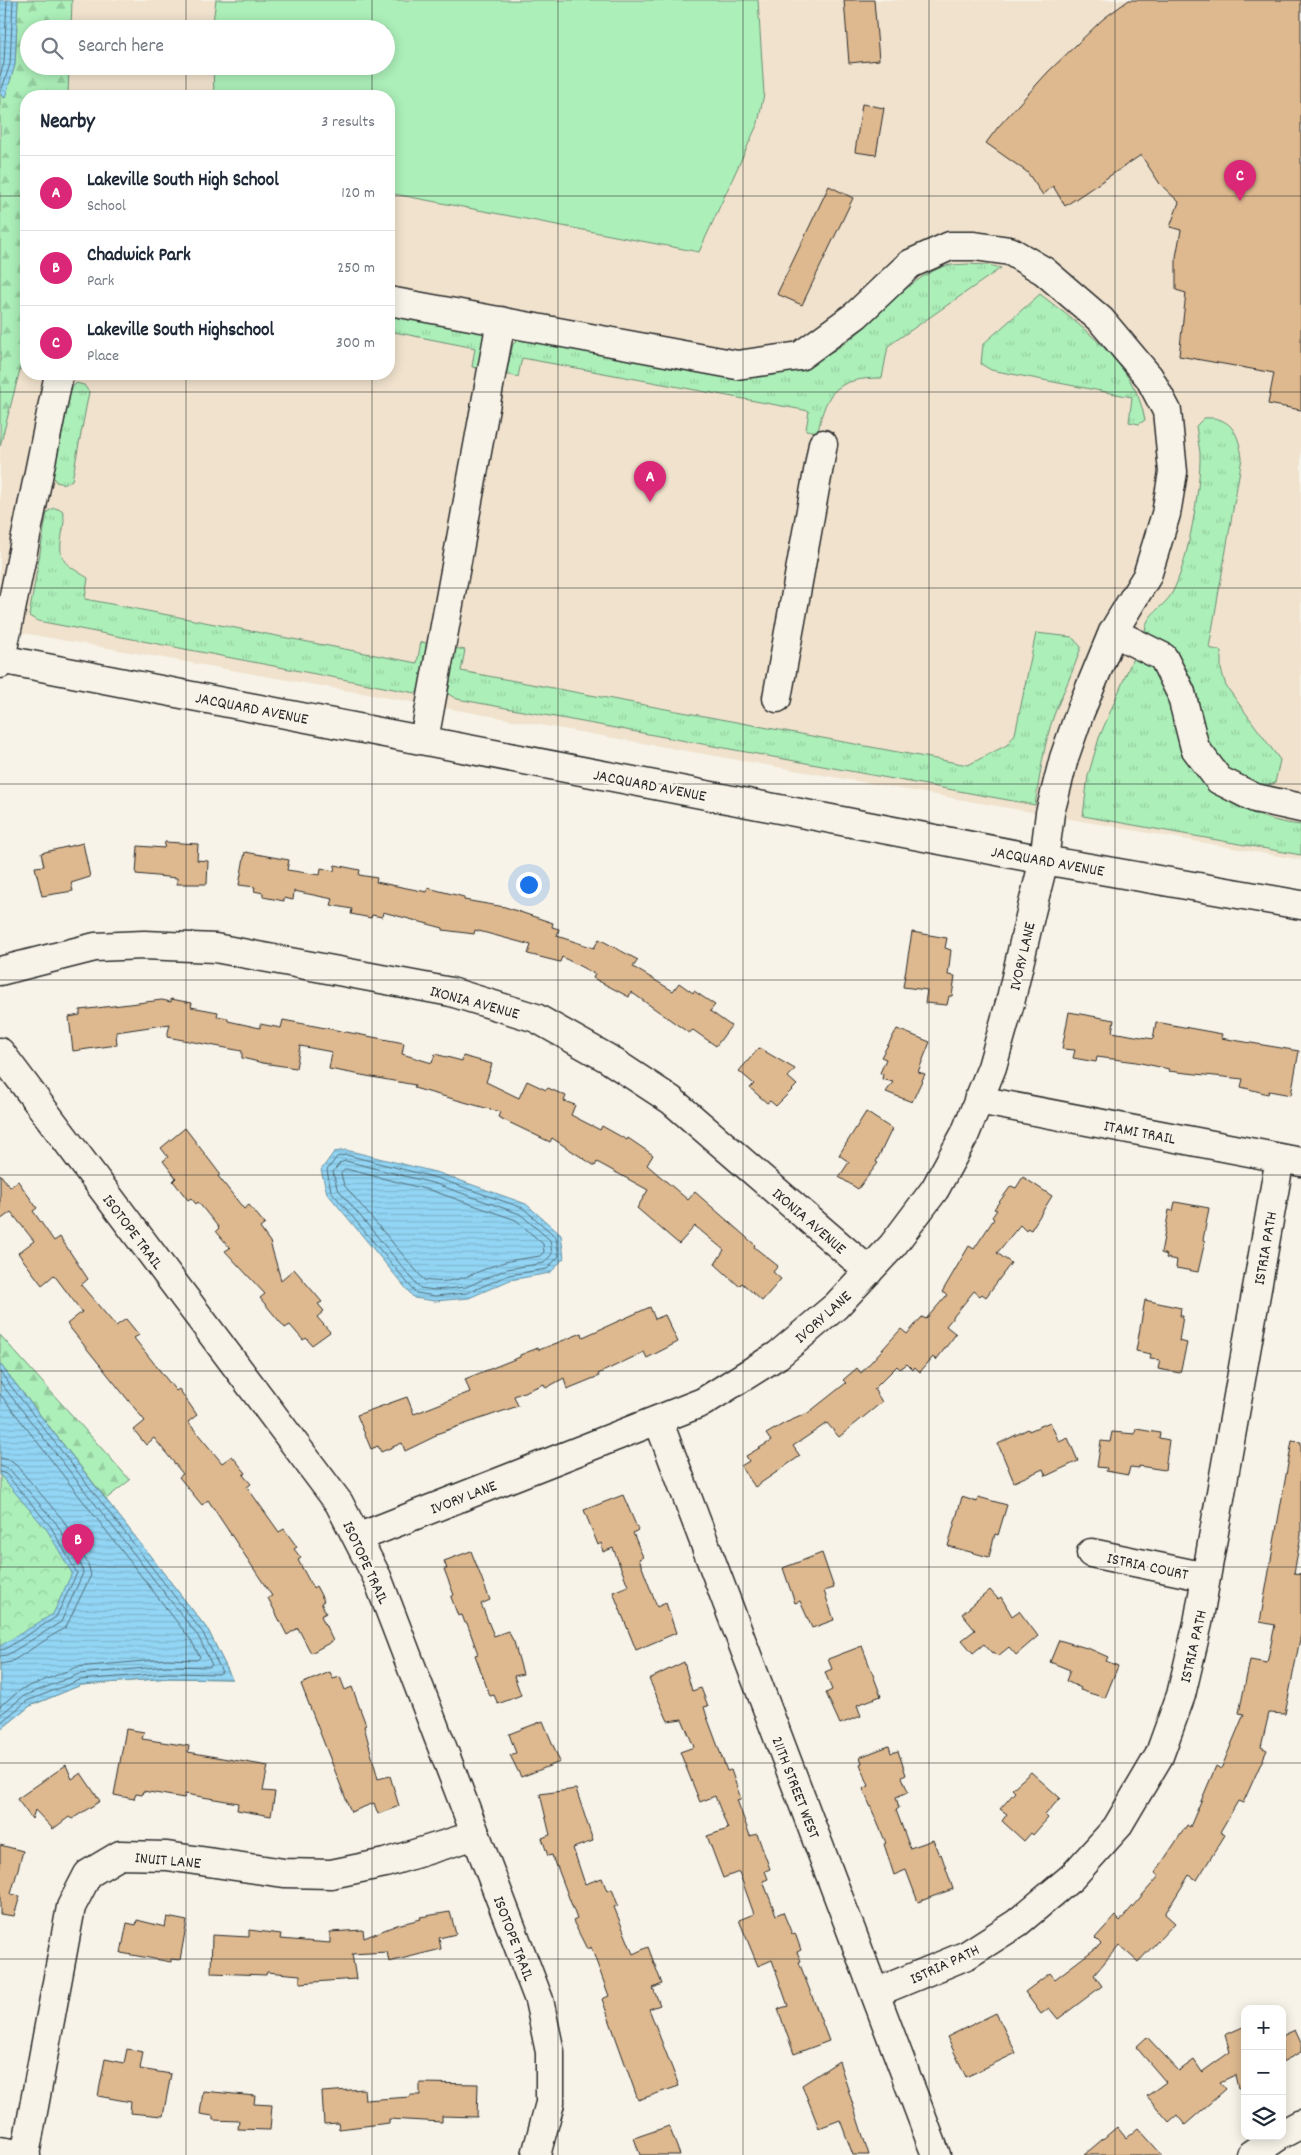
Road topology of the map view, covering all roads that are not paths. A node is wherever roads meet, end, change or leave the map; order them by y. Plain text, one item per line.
1 (395, 302) edge
2 (501, 322) junction
3 (58, 380) edge
4 (822, 444) dead end
5 (1113, 632) junction
6 (0, 661) edge
7 (777, 698) dead end
8 (424, 740) junction
9 (1301, 808) edge
10 (1044, 860) junction
11 (1301, 905) edge
12 (0, 971) edge
13 (0, 1052) edge
14 (978, 1100) junction
15 (1290, 1160) edge
16 (869, 1271) junction
17 (658, 1420) junction
18 (357, 1538) junction
19 (1091, 1554) dead end
20 (1206, 1577) junction
21 (476, 1835) junction
22 (875, 1993) junction
23 (1301, 2124) edge
24 (1286, 2132) edge
25 (0, 2151) edge
26 (25, 2155) edge
27 (536, 2155) edge
28 (936, 2155) edge

1 - 2 street, IVORY LANE
2 - 5 street, IVORY LANE
2 - 8 street
3 - 6 street
4 - 7 street
5 - 9 street
5 - 10 street, IVORY LANE
6 - 8 street, JACQUARD AVENUE
8 - 10 street, JACQUARD AVENUE
10 - 11 street, JACQUARD AVENUE
10 - 14 street, IVORY LANE
12 - 16 street, IXONIA AVENUE
13 - 18 street, ISOTOPE TRAIL
14 - 15 street, ITAMI TRAIL
14 - 16 street, IVORY LANE
15 - 20 street, ISTRIA PATH
16 - 17 street, IVORY LANE
17 - 18 street, IVORY LANE
17 - 22 street, 211TH STREET WEST
18 - 21 street, ISOTOPE TRAIL
19 - 20 street, ISTRIA COURT
20 - 22 street, ISTRIA PATH
21 - 26 street, INUIT LANE
21 - 27 street, ISOTOPE TRAIL
22 - 28 street, 211TH STREET WEST
23 - 24 street
25 - 26 street

